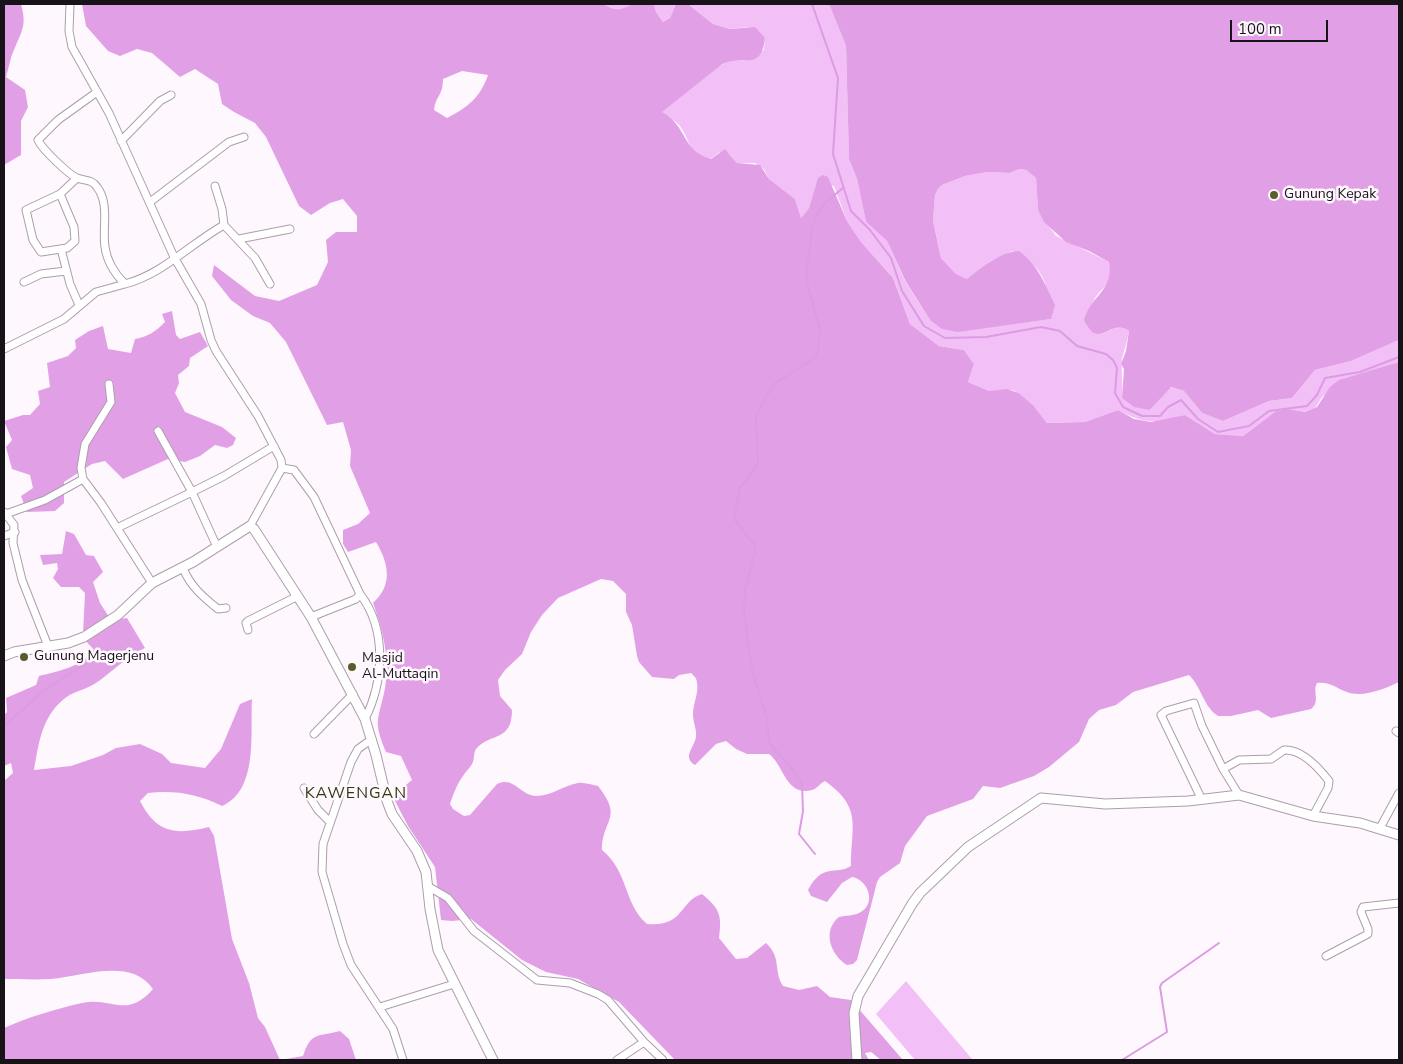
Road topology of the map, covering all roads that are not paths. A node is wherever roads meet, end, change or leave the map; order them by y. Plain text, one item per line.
1 (70, 4) edge
2 (97, 92) junction
3 (171, 95) dead end
4 (244, 137) dead end
5 (121, 141) junction
6 (77, 178) junction
7 (215, 186) dead end
8 (60, 194) junction
9 (150, 202) junction
10 (224, 225) junction
11 (290, 229) dead end
12 (239, 239) junction
13 (61, 249) junction
14 (176, 260) junction
15 (66, 271) junction
16 (24, 282) dead end
17 (125, 284) junction
18 (270, 284) dead end
19 (80, 305) junction
20 (4, 350) edge
21 (109, 384) dead end
22 (158, 431) dead end
23 (274, 446) junction
24 (282, 468) junction
25 (83, 479) junction
26 (192, 492) junction
27 (5, 513) edge
28 (250, 526) junction
29 (117, 528) junction
30 (15, 532) junction
31 (4, 536) edge
32 (217, 548) junction
33 (182, 568) junction
34 (152, 583) junction
35 (360, 594) junction
36 (298, 596) junction
37 (226, 608) dead end
38 (312, 617) junction
39 (248, 630) dead end
40 (48, 646) junction
41 (4, 656) edge
42 (353, 694) junction
43 (365, 719) junction
44 (314, 734) dead end
45 (372, 739) junction
46 (1223, 769) junction
47 (304, 788) dead end
48 (1399, 793) edge
49 (1239, 794) junction
50 (1202, 800) junction
51 (1313, 816) junction
52 (330, 822) junction
53 (1380, 828) junction
54 (1399, 835) edge
55 (428, 886) junction
56 (1399, 903) edge
57 (1326, 956) dead end
58 (454, 984) junction
59 (380, 1007) junction
60 (644, 1042) junction
61 (403, 1060) edge
62 (492, 1060) edge
63 (617, 1060) edge
64 (663, 1060) edge
65 (857, 1060) edge

1 - 2 street
2 - 5 street
2 - 6 street
3 - 5 street
4 - 9 street
5 - 9 street
6 - 8 street
6 - 17 street
7 - 10 street
8 - 13 street
8 - 13 street
9 - 14 street
10 - 12 street
10 - 14 street
11 - 12 street
12 - 18 street
13 - 15 street
14 - 17 street
14 - 23 street
15 - 16 street
15 - 19 street
17 - 19 street
19 - 20 street
21 - 25 street
22 - 26 street
23 - 24 street
23 - 26 street
24 - 28 street
24 - 35 street
25 - 27 street
25 - 29 street
26 - 29 street
26 - 32 street
27 - 30 street
28 - 32 main road
28 - 36 main road
29 - 34 street
30 - 31 street
30 - 40 street
32 - 33 main road
33 - 34 main road
33 - 37 street
34 - 40 main road
35 - 38 street
35 - 43 street
36 - 38 main road
36 - 39 street
38 - 42 main road
40 - 41 main road
42 - 43 main road
42 - 44 street
43 - 45 main road
45 - 52 street
45 - 55 main road
46 - 49 street
46 - 50 street
46 - 51 street
47 - 52 street
48 - 53 street
49 - 50 main road
49 - 51 main road
50 - 65 main road
51 - 53 main road
52 - 59 street
53 - 54 main road
55 - 58 main road
55 - 60 street
56 - 57 street
58 - 59 street
58 - 62 main road
59 - 61 street
60 - 63 street
60 - 64 street

